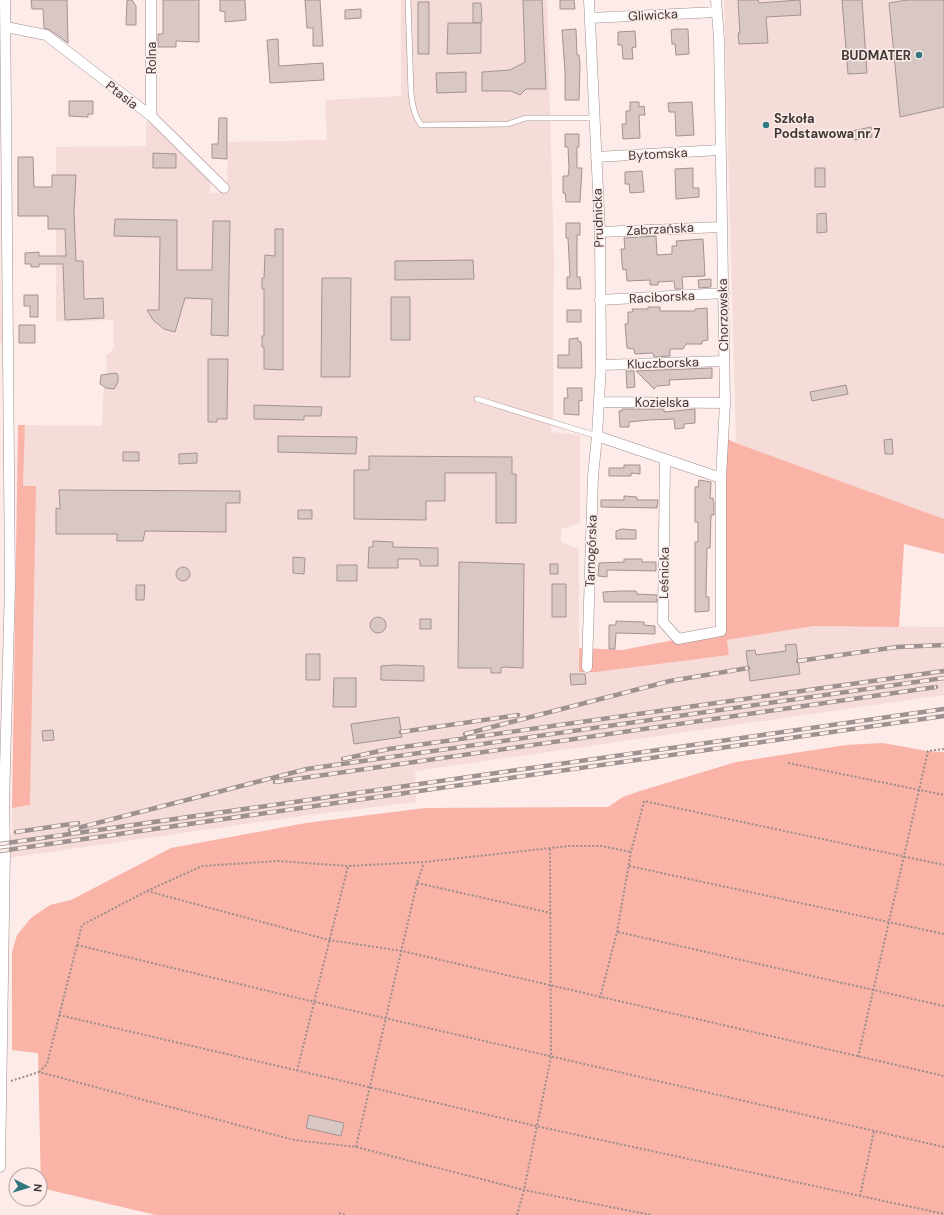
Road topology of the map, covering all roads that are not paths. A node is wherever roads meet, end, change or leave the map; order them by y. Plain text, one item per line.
1 (5, 0) edge
2 (151, 0) edge
3 (408, 0) edge
4 (589, 0) edge
5 (716, 0) edge
6 (717, 12) junction
7 (590, 18) junction
8 (6, 27) junction
9 (151, 116) junction
10 (595, 118) junction
11 (720, 150) junction
12 (596, 157) junction
13 (224, 188) dead end
14 (721, 227) junction
15 (600, 232) junction
16 (724, 293) junction
17 (600, 300) junction
18 (724, 361) junction
19 (601, 365) junction
20 (477, 399) dead end
21 (600, 402) junction
22 (724, 402) junction
23 (598, 436) junction
24 (665, 459) junction
25 (721, 478) junction
26 (721, 631) joint
27 (587, 667) dead end
28 (3, 713) edge
29 (2, 803) edge
30 (0, 1167) edge

1 - 8 street
2 - 9 street, Rolna
3 - 10 lane
4 - 7 street, Prudnicka
5 - 6 street, Chorzowska
6 - 7 street, Gliwicka
6 - 11 street, Chorzowska
7 - 10 street, Prudnicka
8 - 9 street, Ptasia
8 - 28 street
9 - 13 street, Ptasia
10 - 12 street, Prudnicka
11 - 12 street, Bytomska
11 - 14 street, Chorzowska
12 - 15 street, Prudnicka
14 - 15 street, Zabrzańska
14 - 16 street, Chorzowska
15 - 17 street, Prudnicka
16 - 17 street, Raciborska
16 - 18 street, Chorzowska
17 - 19 street, Prudnicka
18 - 19 street, Kluczborska
18 - 22 street, Chorzowska
19 - 21 street, Prudnicka
20 - 23 lane
21 - 22 street, Kozielska
21 - 23 street, Prudnicka
22 - 25 street, Chorzowska
23 - 24 street
23 - 27 street, Tarnogórska
24 - 25 street
24 - 26 street, Leśnicka
25 - 26 street, Chorzowska
28 - 29 street
29 - 30 street

